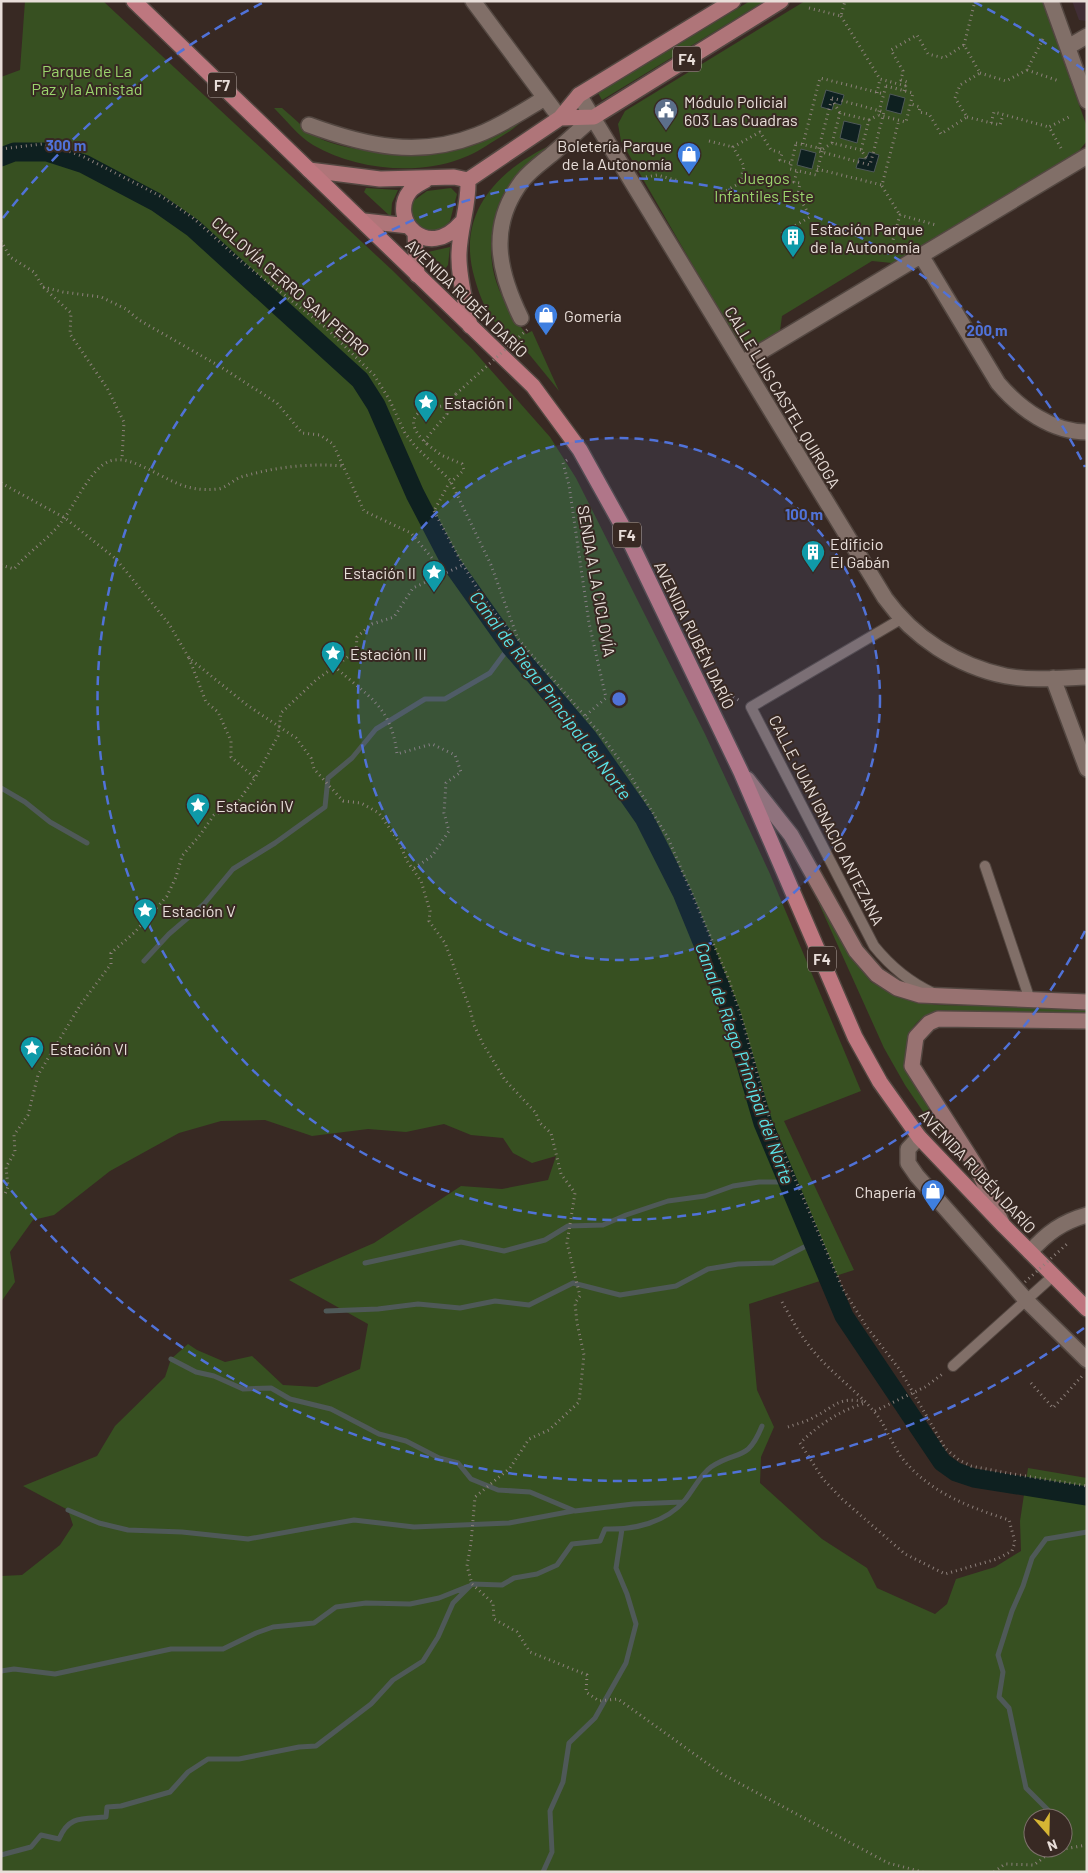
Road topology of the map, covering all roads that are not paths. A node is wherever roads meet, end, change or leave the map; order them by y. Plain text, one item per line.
1 (134, 1) edge
2 (473, 1) edge
3 (733, 1) edge
4 (781, 1) edge
5 (1051, 1) edge
6 (1087, 36) edge
7 (1068, 47) junction
8 (579, 95) junction
9 (545, 98) junction
10 (1087, 101) edge
11 (594, 117) junction
12 (560, 118) junction
13 (309, 125) dead end
14 (1087, 156) edge
15 (309, 170) junction
16 (427, 179) junction
17 (468, 180) junction
18 (364, 221) junction
19 (461, 223) junction
20 (412, 230) junction
21 (922, 257) junction
22 (418, 275) junction
23 (525, 323) road end
24 (470, 326) junction
25 (742, 363) junction
26 (1087, 432) edge
27 (901, 619) junction
28 (1087, 677) edge
29 (1053, 678) junction
30 (1087, 769) edge
31 (741, 772) junction
32 (985, 866) dead end
33 (941, 997) junction
34 (1030, 1000) junction
35 (1087, 1002) edge
36 (1087, 1021) edge
37 (919, 1138) junction
38 (1087, 1215) edge
39 (1004, 1226) junction
40 (1030, 1252) junction
41 (1053, 1276) junction
42 (1027, 1301) junction
43 (1087, 1309) edge
44 (1087, 1360) edge
45 (952, 1366) road end

1 - 15 highway, AVENIDA RUBÉN DARÍO / F7
2 - 9 street
3 - 8 main road, F4
4 - 11 main road, F4
5 - 7 street
6 - 7 street
7 - 10 street
8 - 11 street, CALLE LUIS CASTEL QUIROGA
8 - 12 main road, F4
9 - 12 street
9 - 13 street
11 - 12 main road
11 - 23 street
11 - 25 street, CALLE LUIS CASTEL QUIROGA
12 - 17 main road, F4
14 - 21 street
15 - 16 main road
15 - 18 highway, AVENIDA RUBÉN DARÍO / F7
16 - 17 main road
16 - 20 main road
17 - 19 main road
18 - 20 main road
18 - 22 highway, AVENIDA RUBÉN DARÍO / F7
19 - 20 main road
19 - 24 main road
20 - 22 main road
21 - 25 street
21 - 26 street
22 - 24 highway, AVENIDA RUBÉN DARÍO / F4
24 - 31 highway, AVENIDA RUBÉN DARÍO / F4
25 - 27 street, CALLE LUIS CASTEL QUIROGA
27 - 29 street, CALLE LUIS CASTEL QUIROGA
27 - 33 lane, CALLE JUAN IGNACIO ANTEZANA
28 - 29 street, CALLE LUIS CASTEL QUIROGA
29 - 30 street
31 - 33 main road
31 - 37 highway, AVENIDA RUBÉN DARÍO / F4
32 - 34 lane
33 - 34 main road
34 - 35 main road
36 - 39 main road
37 - 39 highway, AVENIDA RUBÉN DARÍO / F4
37 - 42 street
38 - 40 street
39 - 40 highway, AVENIDA RUBÉN DARÍO / F4
40 - 41 highway, AVENIDA RUBÉN DARÍO / F4
41 - 42 lane
41 - 43 highway, AVENIDA RUBÉN DARÍO / F4
42 - 44 street
42 - 45 lane

